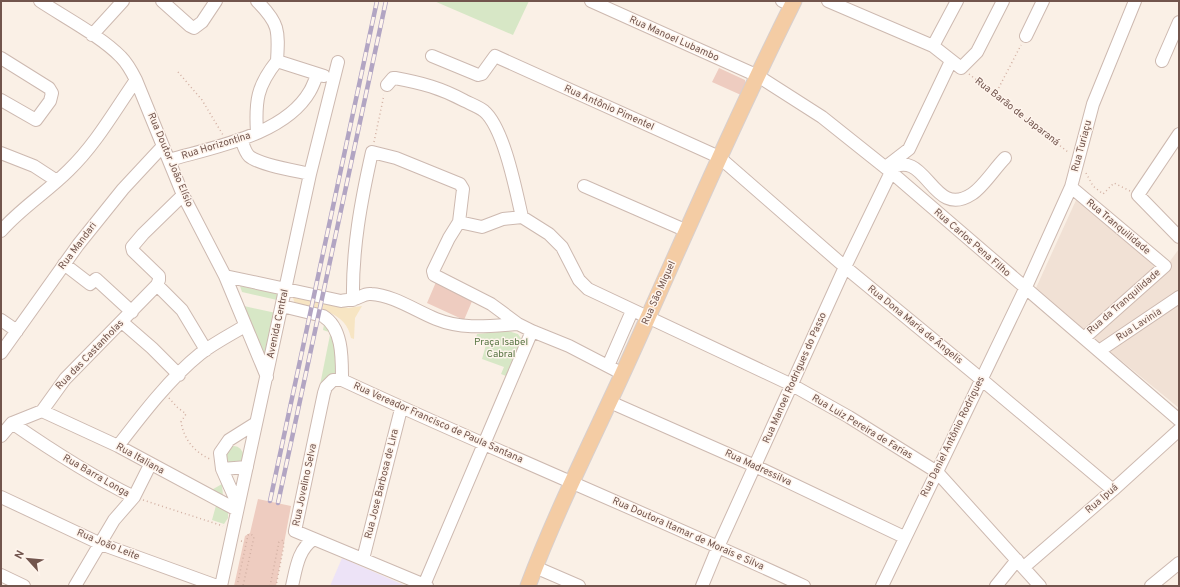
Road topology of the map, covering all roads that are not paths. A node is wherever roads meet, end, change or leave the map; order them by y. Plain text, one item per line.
1 (40, 1) edge
2 (123, 1) edge
3 (162, 1) edge
4 (216, 1) edge
5 (257, 1) edge
6 (591, 1) edge
7 (828, 1) edge
8 (957, 1) edge
9 (1003, 1) edge
10 (1043, 1) edge
11 (1135, 1) edge
12 (789, 2) edge
13 (1179, 22) edge
14 (92, 35) junction
15 (1026, 36) road end
16 (933, 46) junction
17 (432, 56) dead end
18 (277, 61) junction
19 (951, 61) junction
20 (338, 62) dead end
21 (1162, 62) dead end
22 (3, 63) edge
23 (318, 74) junction
24 (758, 76) junction
25 (333, 78) junction
26 (136, 80) junction
27 (387, 85) road end
28 (1, 100) edge
29 (258, 133) junction
30 (1179, 134) edge
31 (241, 139) junction
32 (163, 146) junction
33 (1, 153) edge
34 (719, 157) junction
35 (1005, 158) dead end
36 (169, 160) junction
37 (888, 170) junction
38 (310, 174) junction
39 (57, 181) junction
40 (584, 186) dead end
41 (1071, 187) junction
42 (183, 195) junction
43 (522, 217) junction
44 (459, 222) junction
45 (1, 231) edge
46 (687, 231) junction
47 (1177, 231) edge
48 (64, 264) junction
49 (1165, 266) joint
50 (845, 267) junction
51 (226, 276) junction
52 (157, 284) junction
53 (286, 288) junction
54 (1025, 289) junction
55 (1179, 297) edge
56 (353, 300) junction
57 (282, 306) junction
58 (632, 311) junction
59 (132, 312) junction
60 (648, 318) junction
61 (1, 320) edge
62 (122, 322) junction
63 (518, 324) junction
64 (245, 326) junction
65 (17, 331) junction
66 (532, 331) junction
67 (1084, 338) junction
68 (206, 350) junction
69 (1099, 351) junction
70 (1, 353) edge
71 (608, 366) junction
72 (623, 374) junction
73 (179, 375) junction
74 (267, 377) junction
75 (981, 379) junction
76 (342, 380) junction
77 (792, 385) junction
78 (610, 402) junction
79 (401, 409) junction
80 (42, 411) junction
81 (1179, 420) edge
82 (12, 423) junction
83 (256, 423) junction
84 (1179, 430) edge
85 (1, 436) edge
86 (484, 443) junction
87 (118, 446) junction
88 (221, 463) junction
89 (150, 465) junction
90 (755, 466) junction
91 (247, 468) junction
92 (938, 472) junction
93 (572, 482) junction
94 (1113, 490) junction
95 (1, 497) edge
96 (134, 497) junction
97 (238, 508) junction
98 (904, 537) junction
99 (314, 539) junction
100 (101, 544) junction
101 (718, 547) junction
102 (364, 559) junction
103 (1179, 563) edge
104 (1021, 564) junction
105 (535, 567) junction
106 (1, 575) edge
107 (425, 585) edge
108 (24, 586) edge
109 (76, 586) edge
110 (218, 586) edge
111 (221, 586) edge
112 (292, 586) edge
113 (528, 586) edge
114 (579, 586) edge
115 (702, 586) edge
116 (804, 586) edge
117 (882, 586) edge
118 (996, 586) edge
119 (1040, 586) edge
120 (1151, 586) edge

1 - 14 street, Rua Doutor João Elísio
2 - 14 street
3 - 4 street
5 - 18 street
6 - 24 street, Rua Manoel Lubambo
7 - 16 street
8 - 16 street
9 - 19 street
10 - 15 street
11 - 41 street, Rua Turiaçu
12 - 24 main road, Rua São Miguel
13 - 21 street
14 - 26 street, Rua Doutor João Elísio
16 - 19 street
17 - 34 street, Rua Antônio Pimentel
18 - 23 street
18 - 29 street, Rua Horizontina
19 - 37 street, Rua Manoel Rodrigues do Passo
20 - 25 street, Avenida Central
22 - 28 street
23 - 25 street
23 - 29 street
24 - 34 main road, Rua São Miguel
24 - 37 street, Rua Carlos Pena Filho
25 - 38 street, Avenida Central
26 - 32 street, Rua Doutor João Elísio
26 - 39 street
27 - 43 street
29 - 31 street, Rua Horizontina
30 - 47 street
31 - 36 street, Rua Horizontina
31 - 38 street
32 - 36 street, Rua Doutor João Elísio
32 - 48 street, Rua Mandari
33 - 39 street
34 - 46 main road, Rua São Miguel
34 - 50 street, Rua Dona Maria de Ângelis
35 - 37 street
36 - 42 street, Rua Doutor João Elísio
37 - 50 street, Rua Manoel Rodrigues do Passo
37 - 54 street, Rua Carlos Pena Filho
38 - 53 street, Avenida Central
39 - 45 street
40 - 46 street
41 - 49 street, Rua Tranquilidade
41 - 54 street, Rua Turiaçu
42 - 51 street, Rua Doutor João Elísio
42 - 52 street
43 - 44 street
43 - 58 street, Rua Luiz Pereira de Farias
44 - 56 street
44 - 63 street
46 - 60 main road, Rua São Miguel
48 - 59 street
48 - 65 street, Rua Mandari
49 - 67 street, Rua da Tranquilidade
50 - 75 street, Rua Dona Maria de Ângelis
50 - 77 street, Rua Manoel Rodrigues do Passo
51 - 53 street
51 - 64 street, Rua Doutor João Elísio
52 - 59 street, Rua das Castanholas
52 - 68 street
53 - 56 street
53 - 57 street, Avenida Central
54 - 67 street, Rua Carlos Pena Filho
54 - 75 street, Rua Daniel Antônio Rodrigues
55 - 69 street, Rua Lavinia
56 - 63 street
57 - 74 street, Avenida Central
57 - 76 street, Rua Vereador Francisco de Paula Santana
58 - 60 street, Rua Luiz Pereira de Farias
58 - 71 street, Rua São Miguel
59 - 62 street, Rua das Castanholas
60 - 72 main road, Rua São Miguel
60 - 77 street, Rua Luiz Pereira de Farias
61 - 65 street
62 - 73 street
62 - 80 street, Rua das Castanholas
63 - 66 street
64 - 68 street
64 - 74 street, Rua Doutor João Elísio
65 - 70 street, Rua Mandari
66 - 71 street
66 - 86 street
67 - 69 street, Rua Carlos Pena Filho
68 - 73 street
69 - 81 street, Rua Carlos Pena Filho
71 - 72 street
72 - 78 main road, Rua São Miguel
73 - 87 street
74 - 83 street, Avenida Central
75 - 92 street, Rua Daniel Antônio Rodrigues
75 - 94 street, Rua Dona Maria de Ângelis
76 - 79 street, Rua Vereador Francisco de Paula Santana
76 - 99 street, Rua Jovelino Selva
77 - 90 street, Rua Manoel Rodrigues do Passo
77 - 92 street, Rua Luiz Pereira de Farias
78 - 90 street, Rua Madressilva
78 - 93 main road, Rua São Miguel
79 - 86 street, Rua Vereador Francisco de Paula Santana
79 - 102 street, Rua Jose Barbosa de Lira
80 - 82 street
80 - 87 street, Rua Italiana
82 - 85 street
82 - 96 street, Rua Barra Longa
83 - 88 street
83 - 91 street, Avenida Central
84 - 94 street, Rua Ipuá
86 - 93 street, Rua Vereador Francisco de Paula Santana
86 - 107 street
87 - 89 street, Rua Italiana
88 - 91 street
88 - 97 street
89 - 96 street
89 - 97 street, Rua Italiana
90 - 98 street, Rua Madressilva
90 - 101 street, Rua Manoel Rodrigues do Passo
91 - 97 street, Avenida Central
92 - 98 street, Rua Daniel Antônio Rodrigues
92 - 104 street, Rua Luiz Pereira de Farias
93 - 101 street, Rua Doutora Itamar de Morais e Silva
93 - 105 main road, Rua São Miguel
94 - 104 street, Rua Ipuá
95 - 100 street, Rua João Leite
96 - 100 street
97 - 111 street, Avenida Central
98 - 117 street, Rua Daniel Antônio Rodrigues
99 - 102 street, Rua Jovelino Selva
99 - 112 street
100 - 109 street
100 - 110 street, Rua João Leite
101 - 115 street, Rua Manoel Rodrigues do Passo
101 - 116 street, Rua Doutora Itamar de Morais e Silva
102 - 107 street, Rua Jovelino Selva
103 - 120 street
104 - 118 street, Rua Ipuá
104 - 119 street, Rua Luiz Pereira de Farias
105 - 113 main road, Rua São Miguel
105 - 114 street
106 - 108 street

